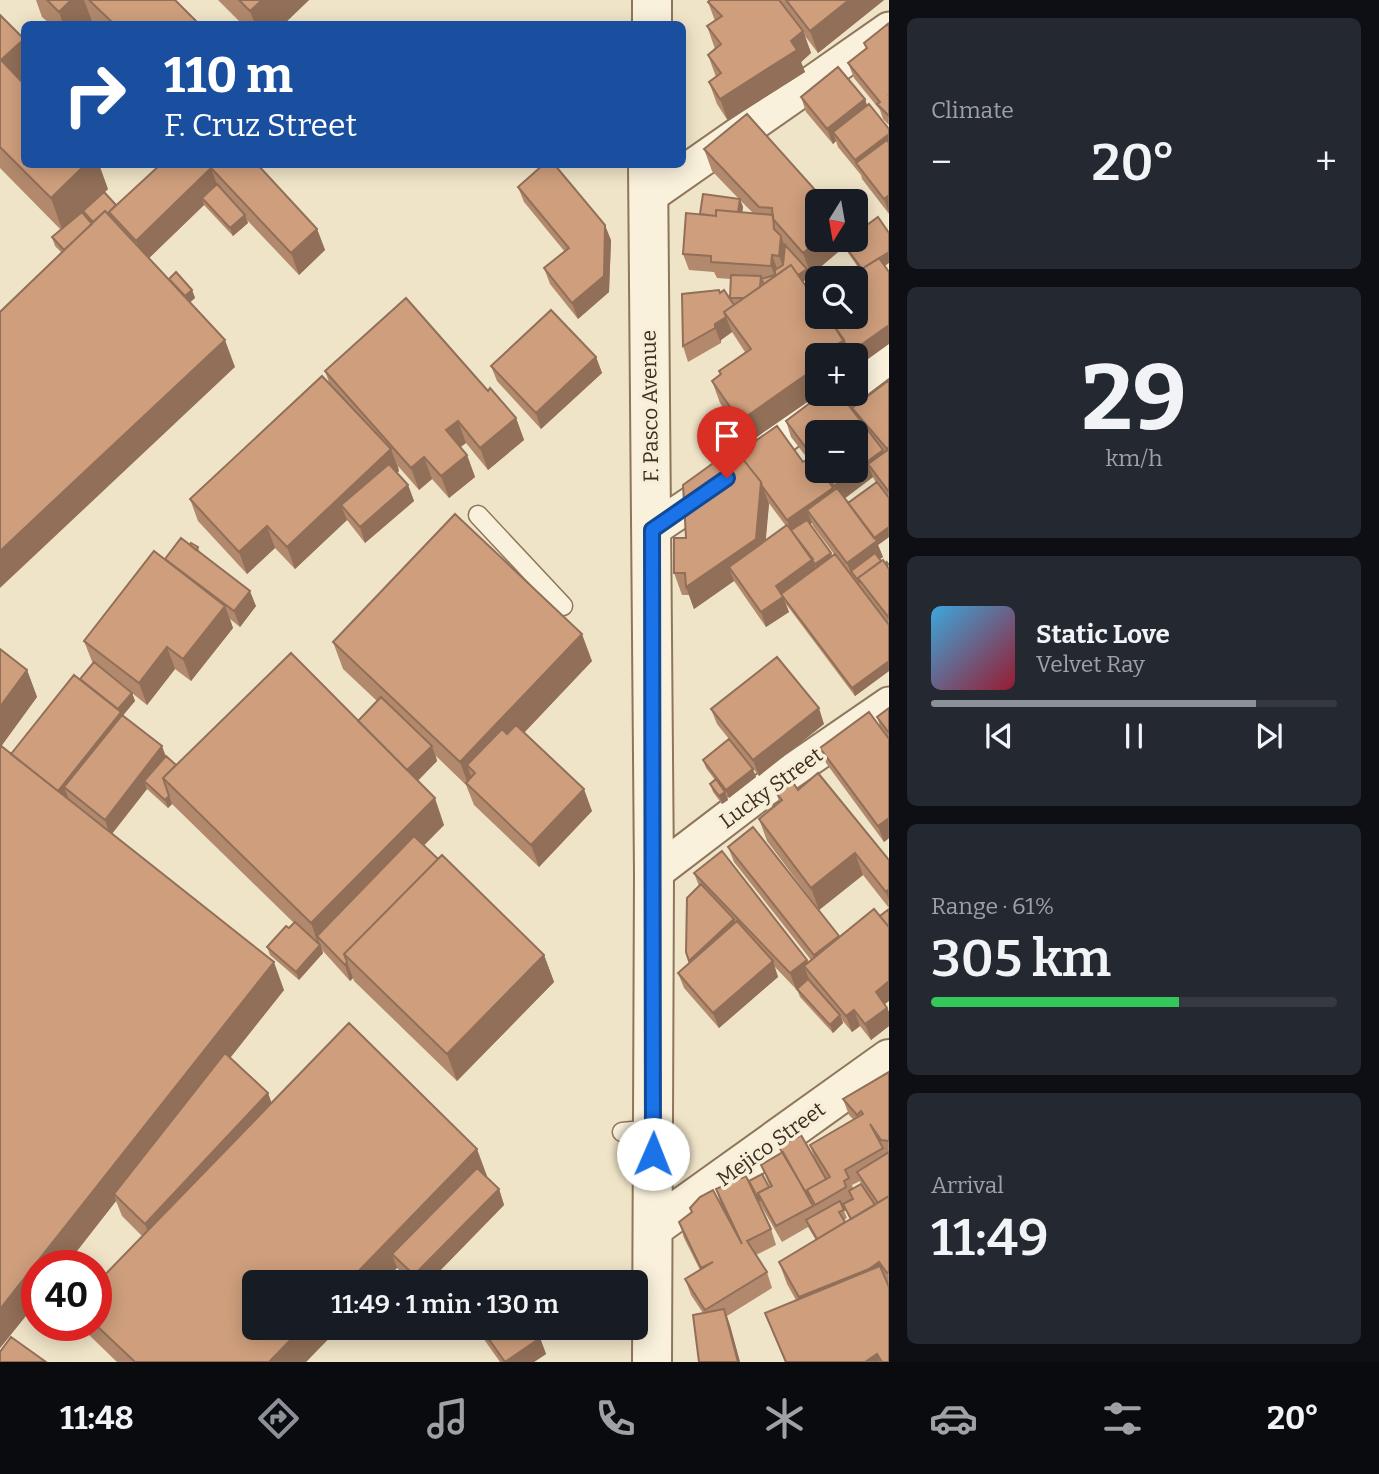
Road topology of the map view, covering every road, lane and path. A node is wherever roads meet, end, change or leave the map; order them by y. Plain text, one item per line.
1 (652, 0) edge
2 (652, 21) edge
3 (889, 29) edge
4 (686, 157) edge
5 (669, 168) edge
6 (648, 181) edge
7 (889, 357) edge
8 (868, 373) edge
9 (824, 406) edge
10 (478, 515) dead end
11 (652, 530) junction
12 (563, 606) dead end
13 (889, 704) edge
14 (654, 874) junction
15 (889, 1059) edge
16 (653, 1228) junction
17 (652, 1362) edge

1 - 2 street
3 - 4 street
5 - 6 street
6 - 11 street, F. Pasco Avenue
7 - 8 street
9 - 11 street
10 - 12 lane
11 - 14 street, F. Pasco Avenue
13 - 14 street, Lucky Street
14 - 16 street, F. Pasco Avenue
15 - 16 street, Mejico Street
16 - 17 street, F. Pasco Avenue

